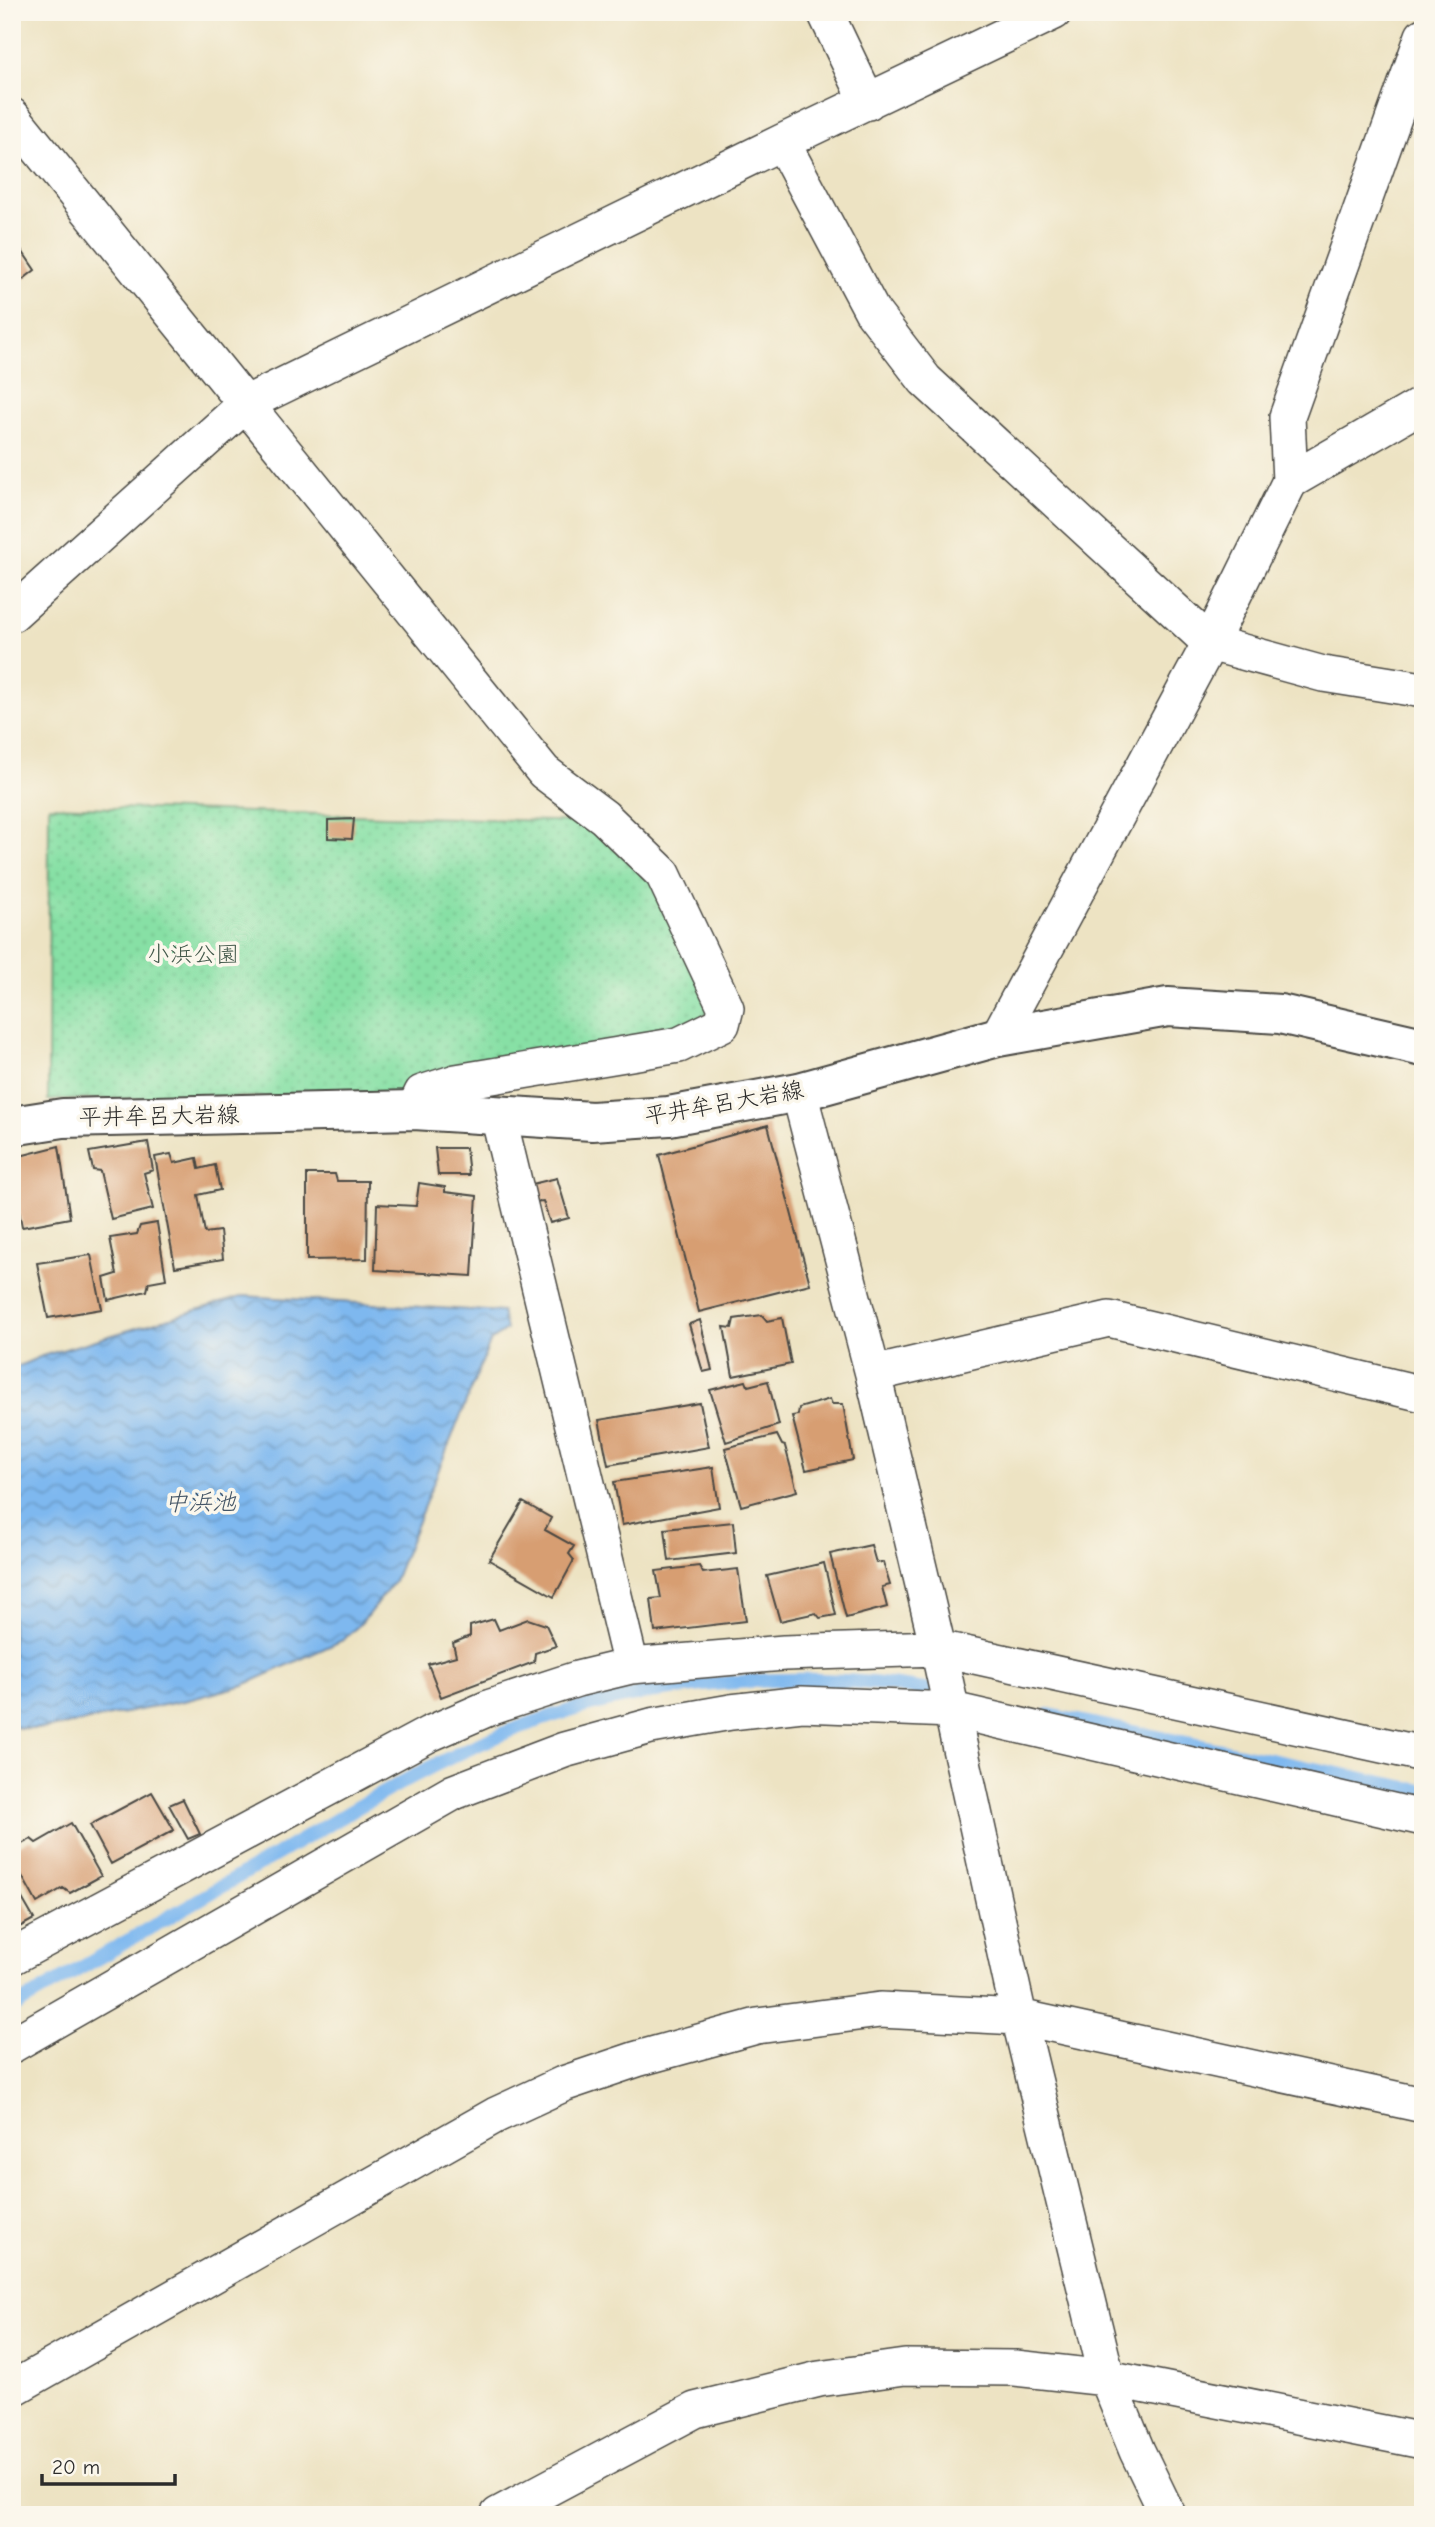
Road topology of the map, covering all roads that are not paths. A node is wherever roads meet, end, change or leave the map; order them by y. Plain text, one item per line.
1 (825, 12) edge
2 (1054, 12) edge
3 (1423, 36) edge
4 (868, 102) junction
5 (12, 116) edge
6 (782, 142) junction
7 (247, 403) junction
8 (1423, 404) edge
9 (1290, 481) junction
10 (12, 614) edge
11 (1210, 643) junction
12 (1423, 690) edge
13 (998, 1037) junction
14 (1423, 1047) edge
15 (799, 1091) junction
16 (414, 1110) junction
17 (498, 1115) junction
18 (12, 1126) edge
19 (873, 1374) junction
20 (1423, 1394) edge
21 (938, 1648) junction
22 (631, 1666) junction
23 (951, 1710) junction
24 (1423, 1754) edge
25 (1423, 1818) edge
26 (12, 1957) edge
27 (1019, 2017) junction
28 (12, 2045) edge
29 (1423, 2105) edge
30 (1107, 2378) junction
31 (12, 2389) edge
32 (1423, 2441) edge
33 (1167, 2514) edge
34 (498, 2515) edge

1 - 4 street
2 - 4 street
3 - 9 street
4 - 6 street
5 - 7 street
6 - 7 street
6 - 11 street
7 - 10 street
7 - 16 street
8 - 9 street
9 - 11 street
11 - 12 street
11 - 13 street
13 - 14 main road, 平井牟呂大岩線
13 - 15 main road, 平井牟呂大岩線
15 - 17 main road, 平井牟呂大岩線
15 - 19 street
16 - 17 main road, 平井牟呂大岩線
16 - 18 main road, 平井牟呂大岩線
17 - 22 street
19 - 20 street
19 - 21 street
21 - 22 street
21 - 23 street
21 - 24 street
22 - 26 street
23 - 25 street
23 - 27 street
23 - 28 street
27 - 29 street
27 - 30 street
27 - 31 street
30 - 32 street
30 - 33 street
30 - 34 street

